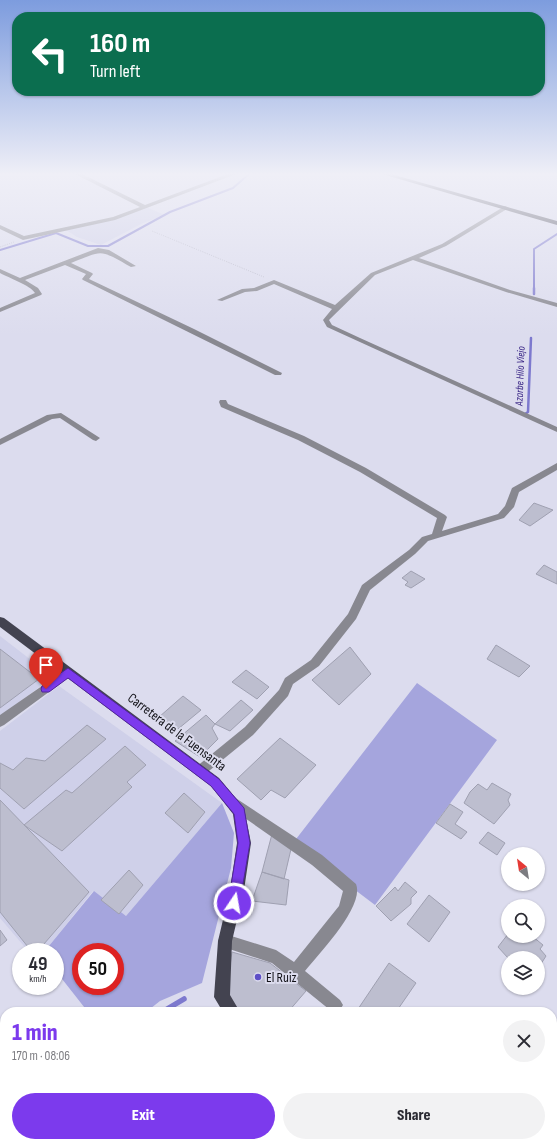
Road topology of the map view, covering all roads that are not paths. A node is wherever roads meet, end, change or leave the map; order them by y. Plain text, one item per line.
1 (1, 228) edge
2 (71, 228) edge
3 (472, 228) edge
4 (414, 258) junction
5 (64, 262) junction
6 (133, 266) dead end
7 (0, 271) edge
8 (20, 280) junction
9 (220, 300) dead end
10 (557, 305) edge
11 (336, 308) junction
12 (0, 310) edge
13 (278, 373) dead end
14 (223, 402) dead end
15 (557, 430) edge
16 (96, 438) dead end
17 (0, 442) edge
18 (557, 466) edge
19 (436, 535) junction
20 (0, 621) edge
21 (68, 672) junction
22 (0, 722) edge
23 (200, 771) junction
24 (230, 801) junction
25 (225, 941) junction
26 (294, 972) junction
27 (335, 1005) dead end
28 (229, 1007) edge

1 - 2 street
3 - 4 street
4 - 10 street
4 - 11 street
5 - 6 street
5 - 8 street
5 - 13 street
7 - 8 street
8 - 12 street
9 - 11 street
11 - 15 street
14 - 19 street
16 - 17 street
18 - 19 street
19 - 23 street
20 - 21 main road, Carretera de la Fuensanta
21 - 22 street
21 - 23 main road, Carretera de la Fuensanta
23 - 24 main road, Carretera de la Fuensanta
24 - 25 main road, Carretera de la Fuensanta
24 - 26 street
25 - 26 street
25 - 28 main road, Carretera de la Fuensanta
26 - 27 street

